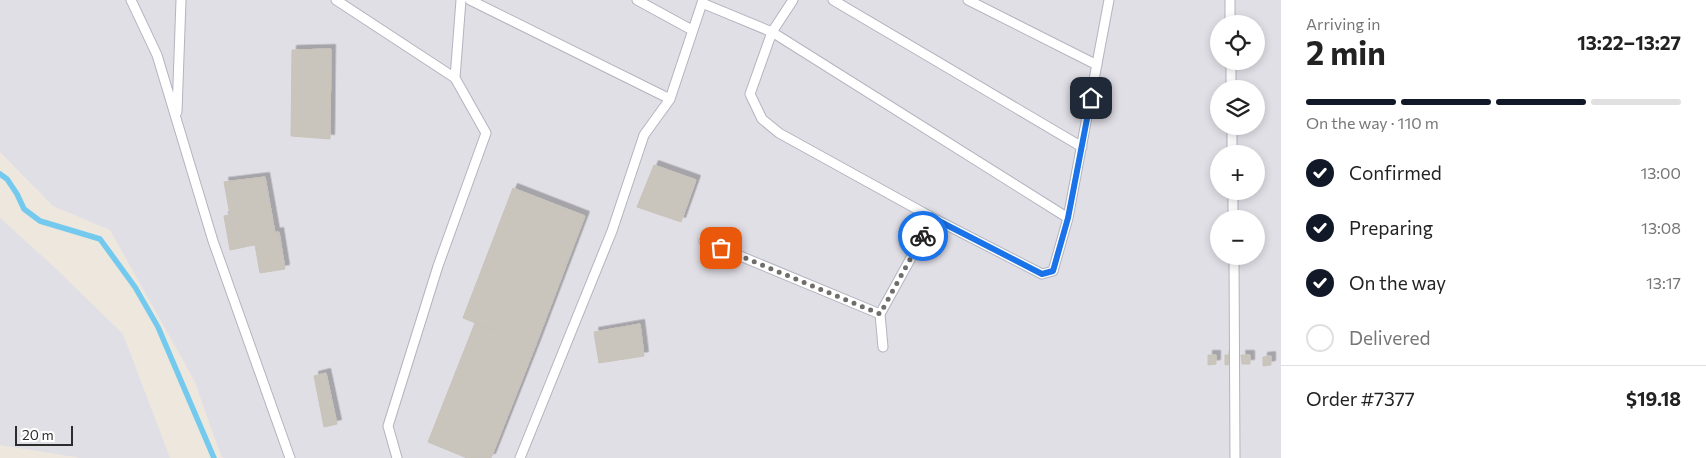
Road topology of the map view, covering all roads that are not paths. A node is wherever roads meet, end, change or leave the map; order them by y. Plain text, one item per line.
1 (131, 0) edge
2 (181, 0) edge
3 (336, 0) edge
4 (461, 0) edge
5 (470, 0) edge
6 (637, 0) edge
7 (792, 0) edge
8 (834, 0) edge
9 (968, 0) edge
10 (1109, 0) edge
11 (1230, 0) edge
12 (703, 1) edge
13 (1230, 15) edge
14 (692, 30) junction
15 (772, 32) junction
16 (1097, 65) junction
17 (455, 78) junction
18 (670, 99) junction
19 (177, 121) junction
20 (1082, 147) junction
21 (933, 218) junction
22 (1068, 218) junction
23 (704, 241) dead end
24 (1234, 265) edge
25 (880, 314) junction
26 (883, 346) dead end
27 (290, 458) edge
28 (397, 458) edge
29 (520, 458) edge
30 (1235, 458) edge

1 - 19 lane
2 - 19 lane
3 - 17 lane
4 - 17 lane
5 - 18 lane
6 - 14 lane
7 - 15 lane
8 - 20 lane
9 - 16 lane
10 - 16 lane
11 - 13 lane
12 - 14 lane
12 - 15 lane
14 - 18 lane
15 - 21 lane
15 - 22 lane
16 - 20 lane
17 - 28 lane
18 - 29 lane
19 - 27 lane
20 - 22 lane
21 - 22 lane
21 - 25 lane
23 - 25 lane
24 - 30 lane
25 - 26 lane

